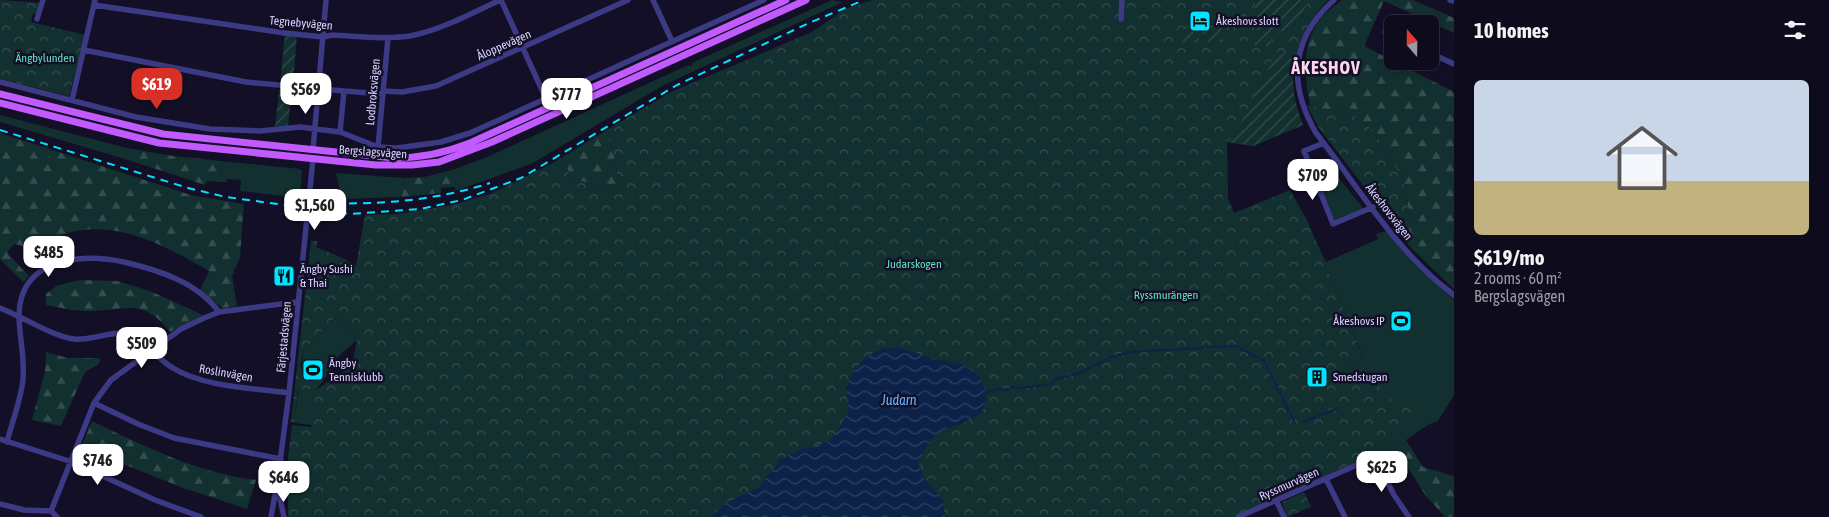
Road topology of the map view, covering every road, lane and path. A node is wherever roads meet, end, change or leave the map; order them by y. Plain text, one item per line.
1 (43, 0) edge
2 (326, 0) edge
3 (501, 0) edge
4 (628, 0) edge
5 (653, 0) edge
6 (764, 0) edge
7 (786, 0) edge
8 (806, 0) edge
9 (1122, 0) edge
10 (1334, 0) edge
11 (1450, 0) edge
12 (1454, 1) edge
13 (95, 3) edge
14 (37, 19) dead end
15 (1120, 19) dead end
16 (323, 37) junction
17 (388, 38) junction
18 (672, 41) junction
19 (522, 48) junction
20 (84, 50) junction
21 (1439, 57) edge
22 (1454, 64) edge
23 (0, 82) edge
24 (319, 88) junction
25 (344, 91) junction
26 (383, 93) junction
27 (0, 94) edge
28 (546, 99) junction
29 (72, 100) junction
30 (0, 103) edge
31 (315, 129) junction
32 (340, 132) junction
33 (1324, 143) junction
34 (378, 147) junction
35 (313, 150) junction
36 (313, 159) junction
37 (1373, 207) junction
38 (1454, 295) edge
39 (297, 302) junction
40 (0, 308) edge
41 (219, 312) junction
42 (19, 315) junction
43 (150, 350) junction
44 (289, 393) junction
45 (94, 403) junction
46 (0, 439) edge
47 (7, 442) junction
48 (280, 459) junction
49 (72, 462) junction
50 (1326, 479) junction
51 (276, 485) junction
52 (1277, 502) junction
53 (0, 504) edge
54 (51, 511) junction
55 (58, 517) edge
56 (202, 517) edge
57 (271, 517) edge
58 (284, 517) edge
59 (1238, 517) edge
60 (1284, 517) edge
61 (1345, 517) edge
62 (1408, 517) edge

1 - 14 street
2 - 16 street
3 - 17 street, Tegnebyvägen
3 - 19 street
4 - 19 street, Åloppevägen
5 - 18 street
6 - 18 street, Bergslagsvägen
7 - 35 main road, Bergslagsvägen
8 - 36 main road, Bergslagsvägen
9 - 15 street
10 - 33 street, Åkeshovsvägen
11 - 12 street
13 - 16 street, Tegnebyvägen
13 - 20 street
16 - 17 street, Tegnebyvägen
16 - 24 street
17 - 26 street, Lodbroksvägen
18 - 28 street, Bergslagsvägen
19 - 26 street, Åloppevägen
19 - 28 street
20 - 24 street, Åloppevägen
20 - 29 street
21 - 22 street
23 - 29 street, Bergslagsvägen
24 - 25 street, Åloppevägen
24 - 31 street
25 - 26 street, Åloppevägen
25 - 32 street
26 - 34 street, Lodbroksvägen
27 - 35 main road, Bergslagsvägen
28 - 34 street, Bergslagsvägen
29 - 31 street, Bergslagsvägen
30 - 36 main road, Bergslagsvägen
31 - 32 street, Bergslagsvägen
31 - 35 street
32 - 34 street, Bergslagsvägen
33 - 37 street, Åkeshovsvägen
33 - 37 street
35 - 36 main road
36 - 39 street, Färjestadsvägen
37 - 38 street, Åkeshovsvägen
39 - 41 street
39 - 44 street, Färjestadsvägen
40 - 42 street, Roslinvägen
41 - 42 street
41 - 43 street
42 - 43 street, Roslinvägen
42 - 47 street
43 - 44 street, Roslinvägen
43 - 45 street
44 - 48 street, Färjestadsvägen
45 - 48 street
45 - 49 street
46 - 47 street
47 - 49 street
48 - 51 street, Färjestadsvägen
49 - 54 street
49 - 56 street
50 - 52 street, Ryssmurvägen
50 - 61 street
50 - 62 street, Ryssmurvägen
51 - 57 street
51 - 58 street, Färjestadsvägen
52 - 59 street, Ryssmurvägen
52 - 60 street
53 - 54 street
54 - 55 street

